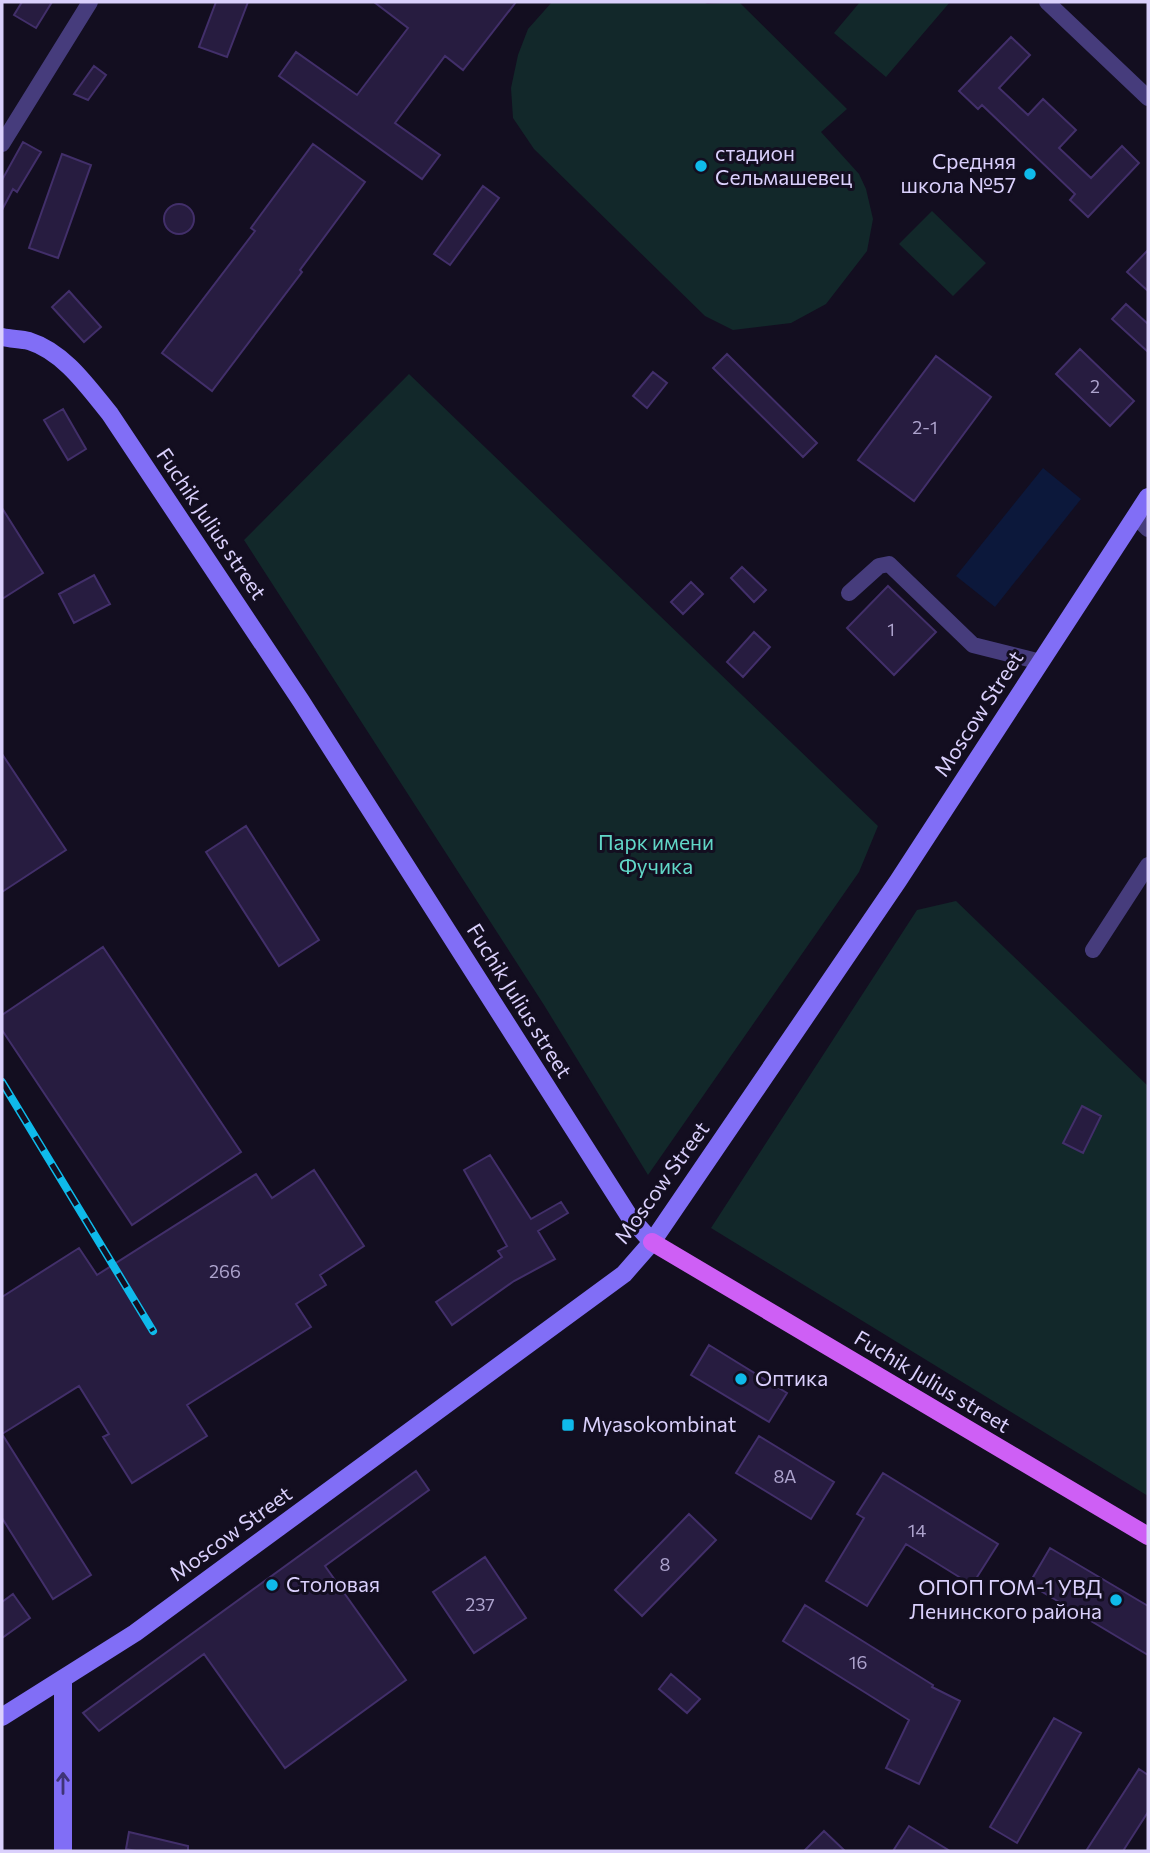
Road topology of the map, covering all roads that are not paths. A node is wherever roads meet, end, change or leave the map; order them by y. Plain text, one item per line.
1 (90, 2) edge
2 (1056, 5) edge
3 (1145, 88) edge
4 (2, 144) edge
5 (2, 337) edge
6 (1148, 497) edge
7 (1142, 522) edge
8 (849, 593) dead end
9 (1041, 662) junction
10 (1148, 865) edge
11 (1093, 950) dead end
12 (652, 1242) junction
13 (1148, 1536) edge
14 (63, 1680) junction
15 (2, 1717) edge
16 (63, 1851) edge

1 - 4 street
2 - 3 street
5 - 12 main road, Fuchik Julius street
6 - 7 main road, Moscow Street
7 - 9 main road, Moscow Street
8 - 9 street
9 - 12 main road, Moscow Street
10 - 11 street
12 - 13 main road, Fuchik Julius street
12 - 14 main road, Moscow Street
14 - 15 main road, Moscow Street
16 -> 14 main road

